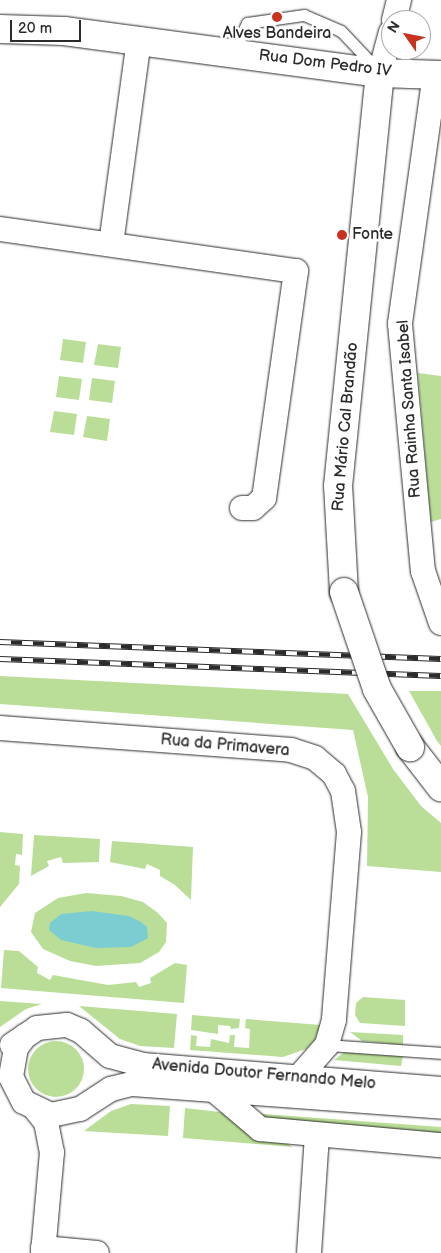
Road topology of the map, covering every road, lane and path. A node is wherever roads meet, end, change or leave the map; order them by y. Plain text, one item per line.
1 (0, 29) edge
2 (139, 39) junction
3 (234, 52) junction
4 (383, 60) edge
5 (380, 73) junction
6 (438, 75) edge
7 (0, 229) edge
8 (111, 244) junction
9 (242, 508) dead end
10 (441, 622) edge
11 (0, 728) edge
12 (441, 787) edge
13 (25, 1036) junction
14 (93, 1041) junction
15 (327, 1044) junction
16 (0, 1050) edge
17 (441, 1053) edge
18 (298, 1078) junction
19 (8, 1086) edge
20 (213, 1089) junction
21 (441, 1089) edge
22 (86, 1104) junction
23 (441, 1107) edge
24 (37, 1111) junction
25 (318, 1135) junction
26 (441, 1145) edge
27 (52, 1152) junction
28 (43, 1251) edge
29 (97, 1253) edge
30 (309, 1253) edge

1 - 2 street, Rua Dom Pedro IV
2 - 3 street, Rua Dom Pedro IV
2 - 8 street
3 - 5 street, Rua Dom Pedro IV
3 - 5 lane
4 - 5 street
5 - 6 street, Rua Dom Pedro IV
5 - 12 street, Rua Mário Cal Brandão, bridge
6 - 10 street, Rua Rainha Santa Isabel
7 - 8 street
8 - 9 street
11 - 15 street, Rua da Primavera
13 - 14 street, Avenida Doutor Fernando Melo
13 - 16 street, Avenida Doutor Fernando Melo
13 - 19 street
14 - 18 street, Avenida Doutor Fernando Melo
14 - 22 street
15 - 17 lane
15 - 18 street, Rua da Primavera
18 - 21 street, Avenida Doutor Fernando Melo
19 - 24 street
20 - 22 street, Avenida Doutor Fernando Melo
20 - 23 street, Avenida Doutor Fernando Melo
20 - 25 street, Avenida Doutor Fernando Melo
22 - 24 street, Avenida Doutor Fernando Melo
22 - 27 street
24 - 27 street
25 - 26 street, Avenida Doutor Fernando Melo
25 - 30 street
27 - 28 street
28 - 29 street

